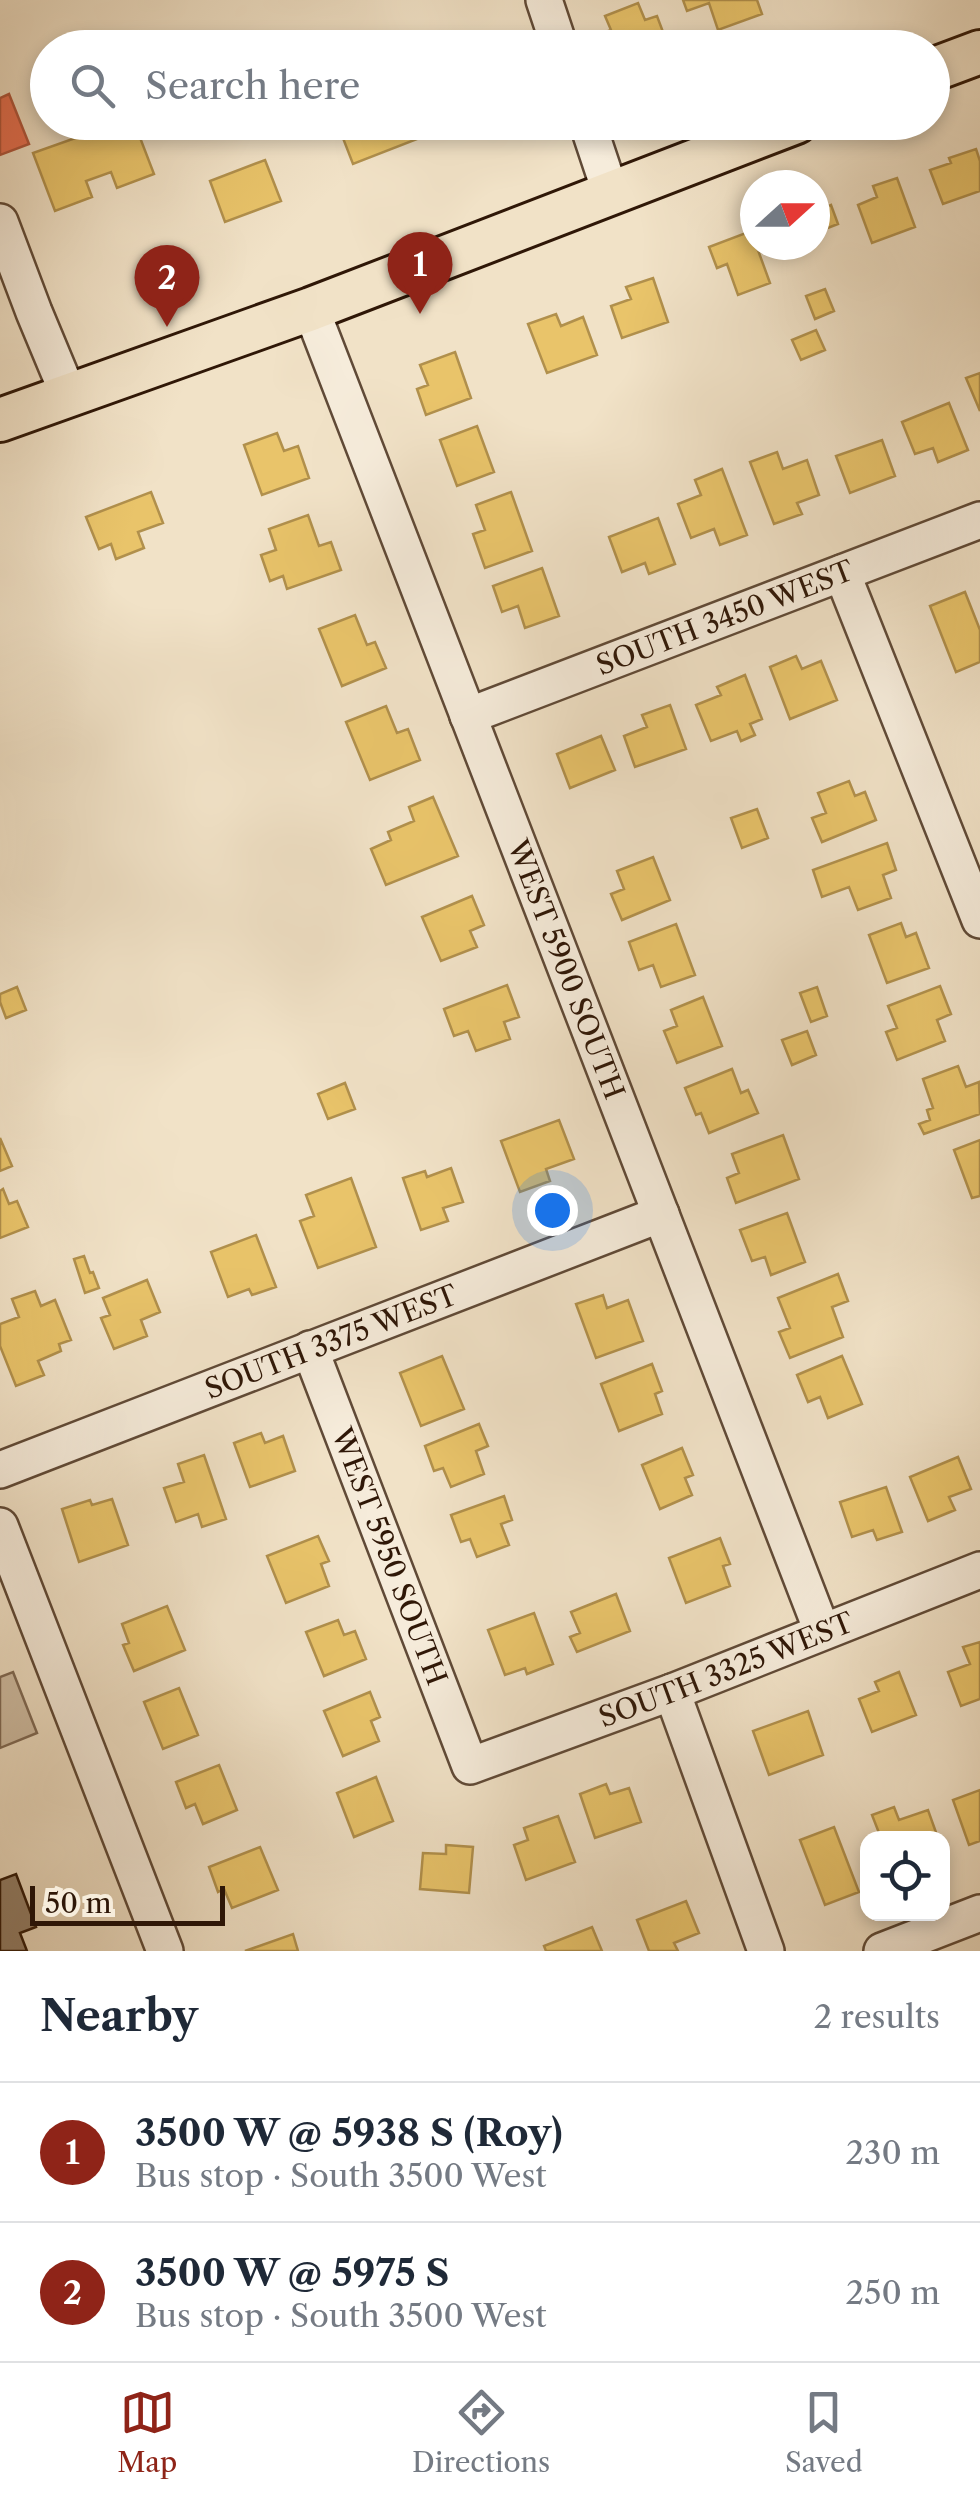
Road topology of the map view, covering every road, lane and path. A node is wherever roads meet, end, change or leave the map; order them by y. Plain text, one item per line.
1 (544, 0) edge
2 (554, 30) edge
3 (980, 52) edge
4 (950, 63) edge
5 (592, 140) edge
6 (750, 140) edge
7 (611, 194) junction
8 (0, 222) edge
9 (311, 309) junction
10 (68, 396) junction
11 (0, 420) edge
12 (980, 520) edge
13 (842, 573) junction
14 (468, 716) junction
15 (980, 920) edge
16 (660, 1214) junction
17 (310, 1350) junction
18 (0, 1470) edge
19 (0, 1526) edge
20 (980, 1570) edge
21 (822, 1631) junction
22 (672, 1692) junction
23 (470, 1766) joint
24 (980, 1914) edge
25 (165, 1951) edge
26 (766, 1951) edge
27 (882, 1951) edge

1 - 2 street
3 - 4 main road
5 - 7 street
6 - 7 main road
7 - 9 main road
8 - 10 street
9 - 10 main road
9 - 14 street, WEST 5900 SOUTH
10 - 11 main road
12 - 13 street, SOUTH 3450 WEST
13 - 14 street, SOUTH 3450 WEST
13 - 15 street
14 - 16 street, WEST 5900 SOUTH
16 - 17 street, SOUTH 3375 WEST
16 - 21 street, WEST 5900 SOUTH
17 - 18 street, SOUTH 3375 WEST
17 - 23 street, WEST 5950 SOUTH
19 - 25 street
20 - 21 street, SOUTH 3325 WEST
21 - 22 street, SOUTH 3325 WEST
22 - 23 street, SOUTH 3325 WEST
22 - 26 street
24 - 27 street

